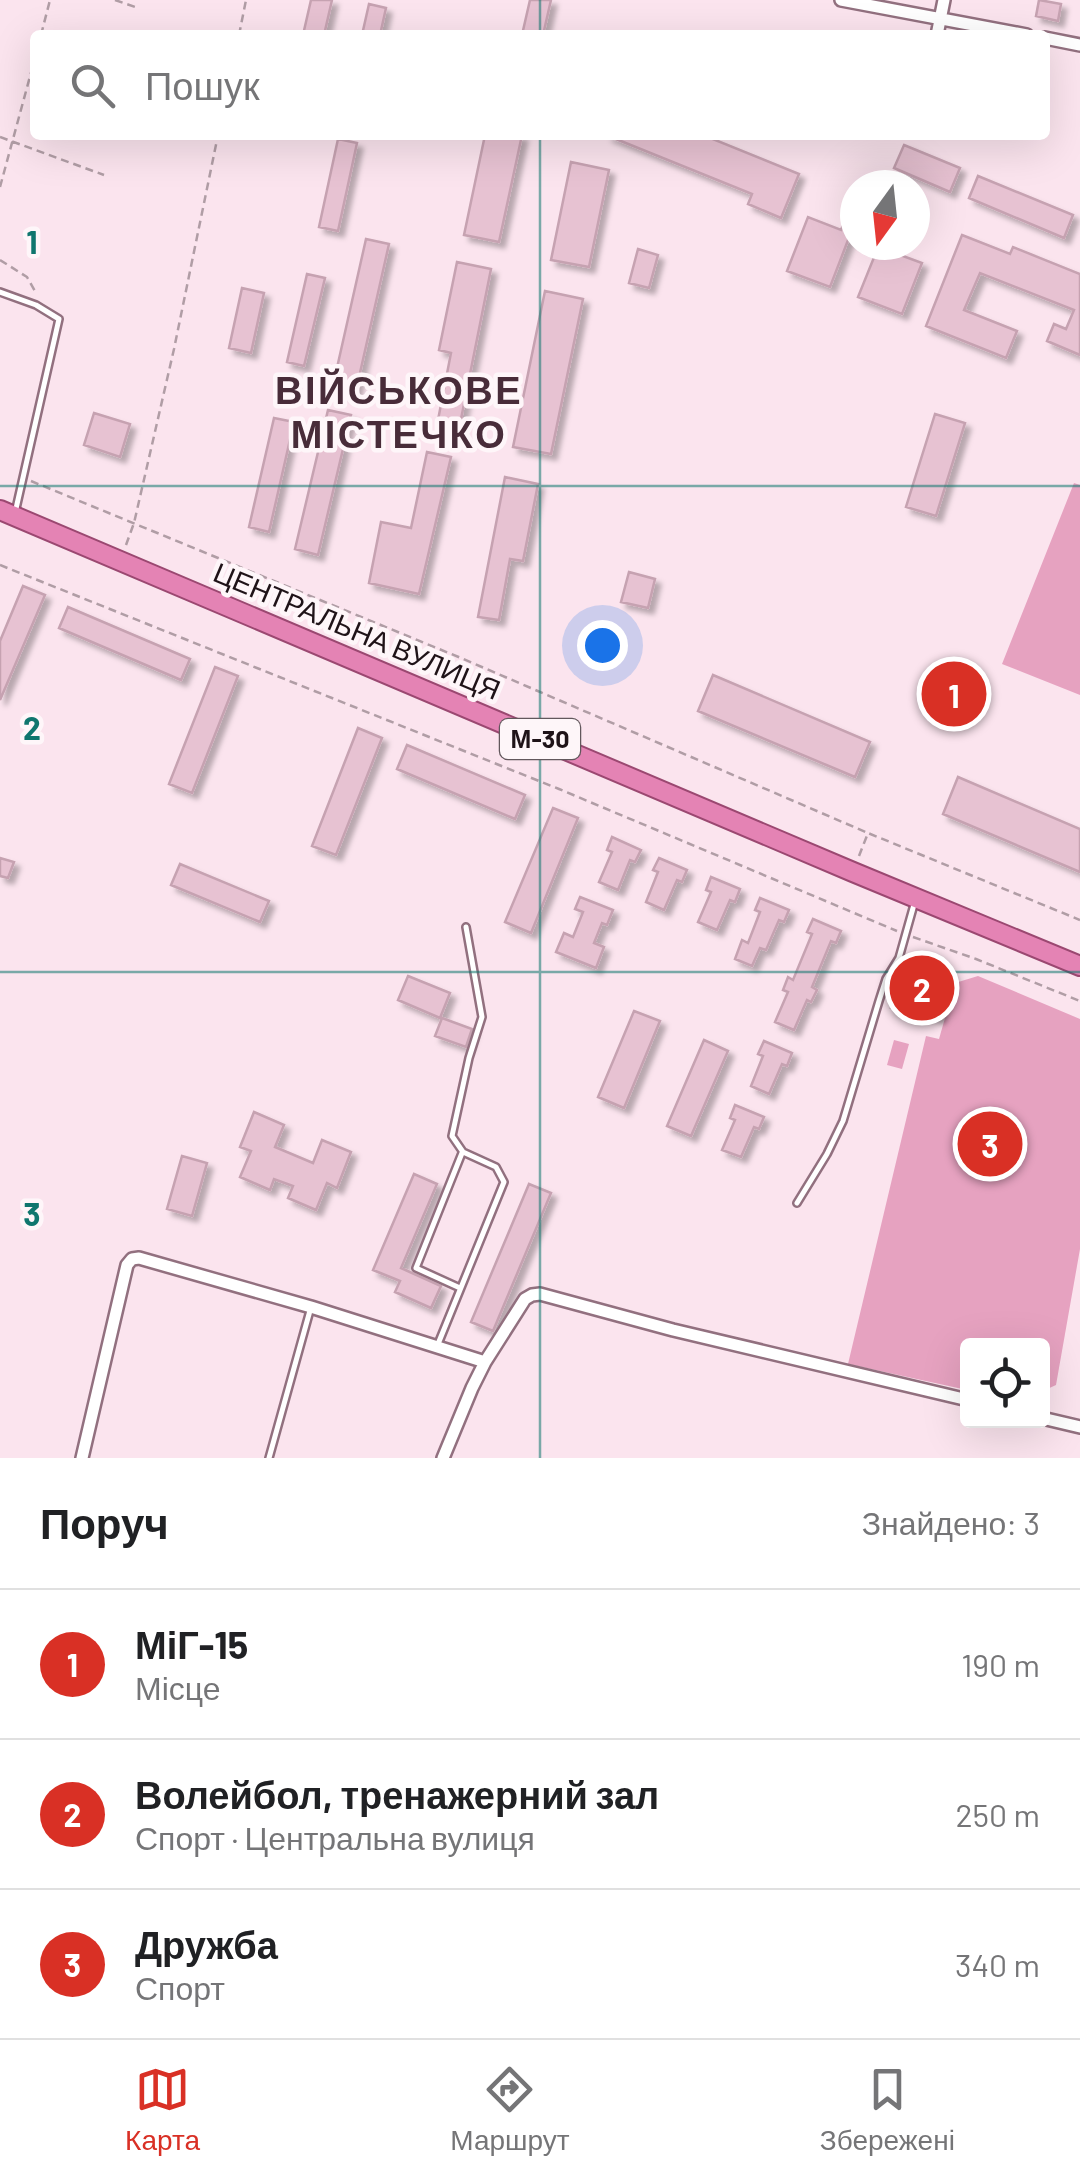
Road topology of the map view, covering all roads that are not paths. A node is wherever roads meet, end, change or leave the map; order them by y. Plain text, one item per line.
1 (841, 0) edge
2 (944, 0) edge
3 (940, 19) junction
4 (938, 30) edge
5 (1000, 30) edge
6 (1050, 39) edge
7 (1080, 45) edge
8 (0, 292) edge
9 (7, 513) edge
10 (916, 898) junction
11 (466, 927) dead end
12 (1080, 966) edge
13 (463, 1152) junction
14 (797, 1203) dead end
15 (460, 1288) junction
16 (310, 1307) junction
17 (437, 1347) junction
18 (485, 1362) junction
19 (960, 1398) edge
20 (1050, 1420) edge
21 (1080, 1426) edge
22 (82, 1458) edge
23 (269, 1458) edge
24 (443, 1458) edge

1 - 3 street
2 - 3 street
3 - 4 street
3 - 5 street
6 - 7 street
8 - 9 lane
9 - 10 highway, ЦЕНТРАЛЬНА ВУЛИЦЯ / М-30
10 - 12 highway, ЦЕНТРАЛЬНА ВУЛИЦЯ / М-30
10 - 14 lane
11 - 13 lane
13 - 15 lane
13 - 15 lane
15 - 17 lane
16 - 17 street
16 - 22 street
16 - 23 lane
17 - 18 street
18 - 19 street
18 - 24 street
20 - 21 street

